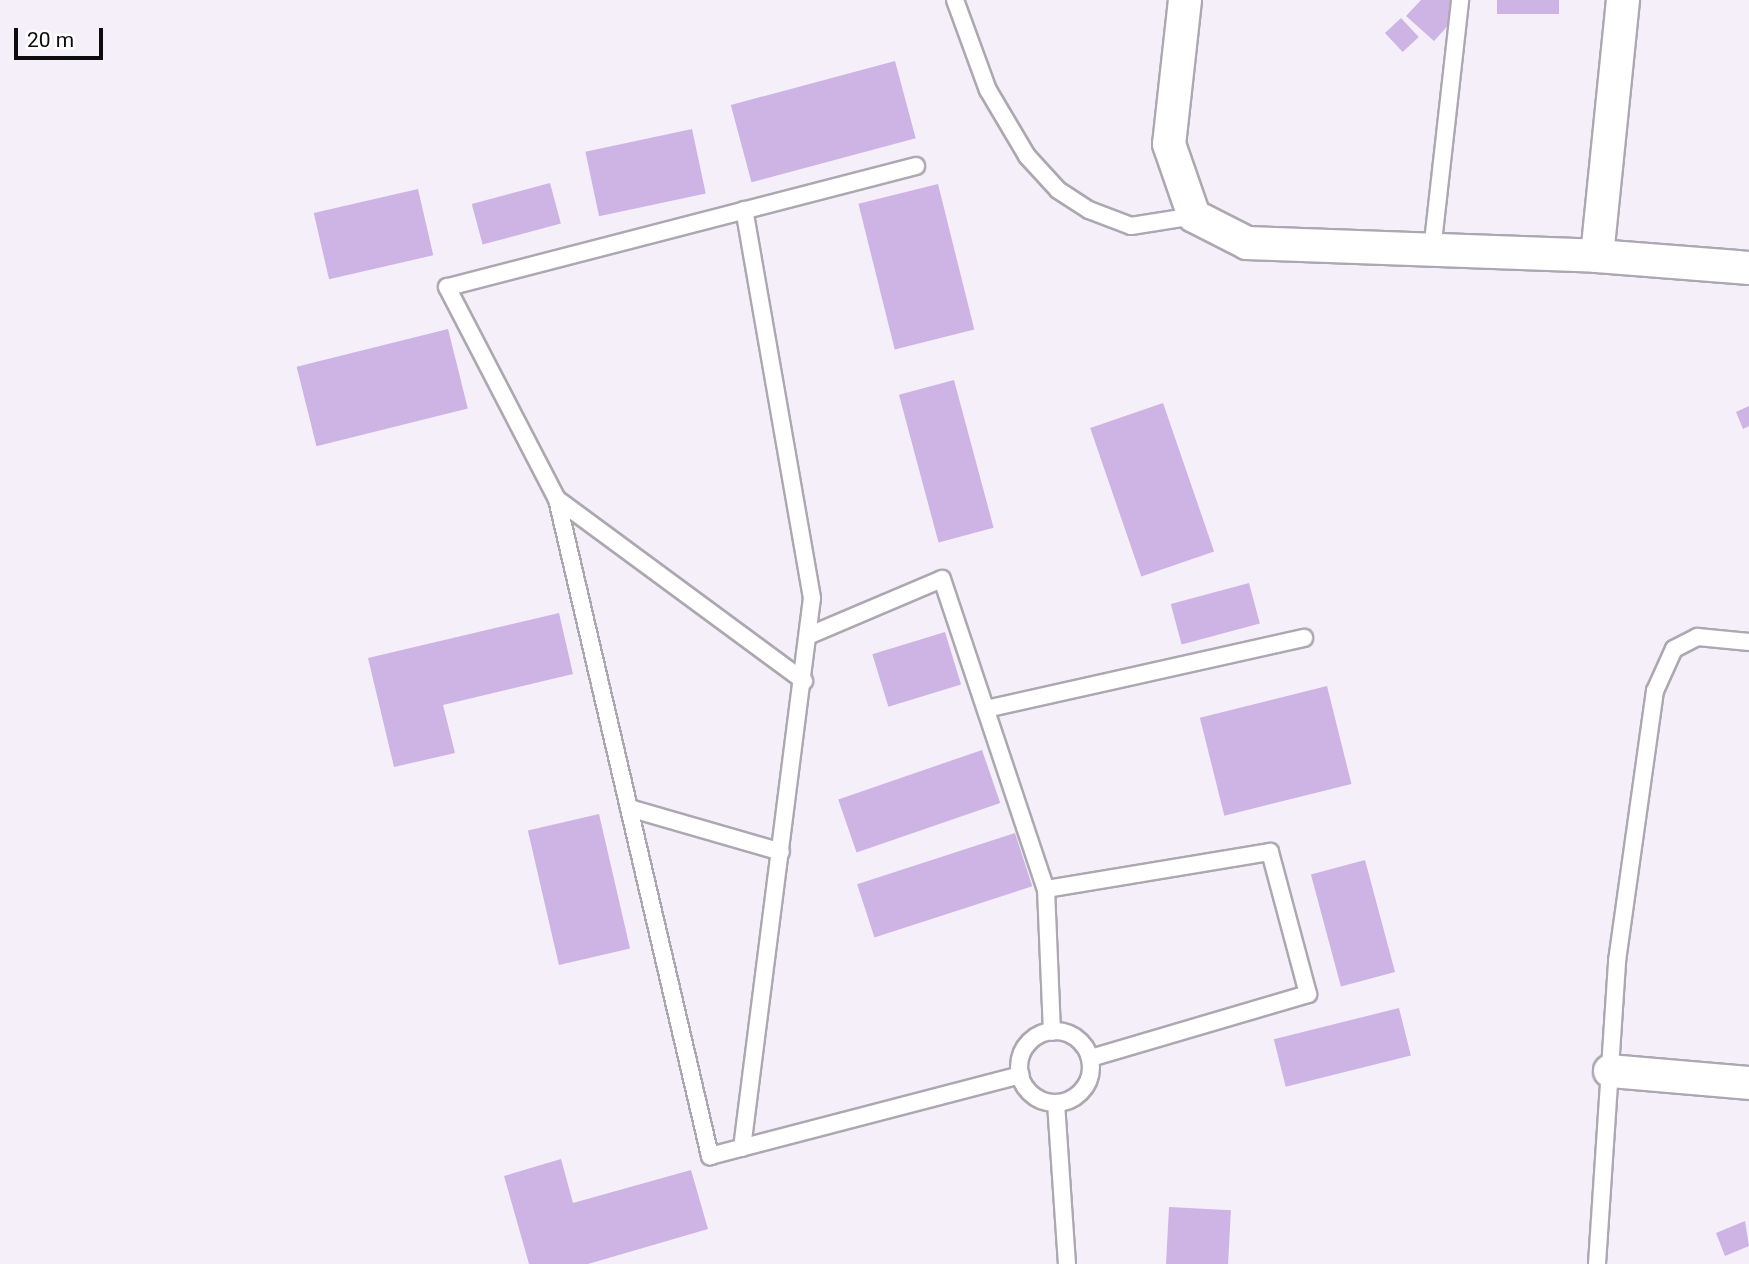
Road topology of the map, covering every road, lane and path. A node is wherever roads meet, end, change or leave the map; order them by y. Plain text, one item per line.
1 (955, 0) edge
2 (1185, 0) edge
3 (1460, 0) edge
4 (1623, 0) edge
5 (916, 166) dead end
6 (744, 210) junction
7 (1194, 216) junction
8 (1432, 251) junction
9 (1597, 256) junction
10 (1749, 268) edge
11 (558, 499) junction
12 (810, 635) junction
13 (1304, 638) dead end
14 (1749, 642) edge
15 (804, 681) junction
16 (986, 709) junction
17 (629, 808) junction
18 (781, 852) junction
19 (1046, 889) junction
20 (1052, 1032) junction
21 (1090, 1058) junction
22 (1610, 1071) junction
23 (1021, 1075) junction
24 (1749, 1083) edge
25 (1056, 1103) junction
26 (742, 1148) junction
27 (1067, 1264) edge
28 (1597, 1264) edge

1 - 7 lane
2 - 7 street
3 - 8 lane
4 - 9 street
5 - 6 lane
6 - 11 lane
6 - 12 lane
7 - 8 street
8 - 9 street
9 - 10 street
11 - 15 lane
11 - 17 lane
12 - 15 lane
12 - 16 lane
13 - 16 lane
14 - 22 lane
15 - 18 lane
16 - 19 lane
17 - 18 lane
17 - 26 lane
18 - 26 lane
19 - 20 lane
19 - 21 lane
20 - 21 lane
20 - 23 lane
21 - 25 lane
22 - 24 street
22 - 28 lane
23 - 25 lane
23 - 26 lane
25 - 27 lane

